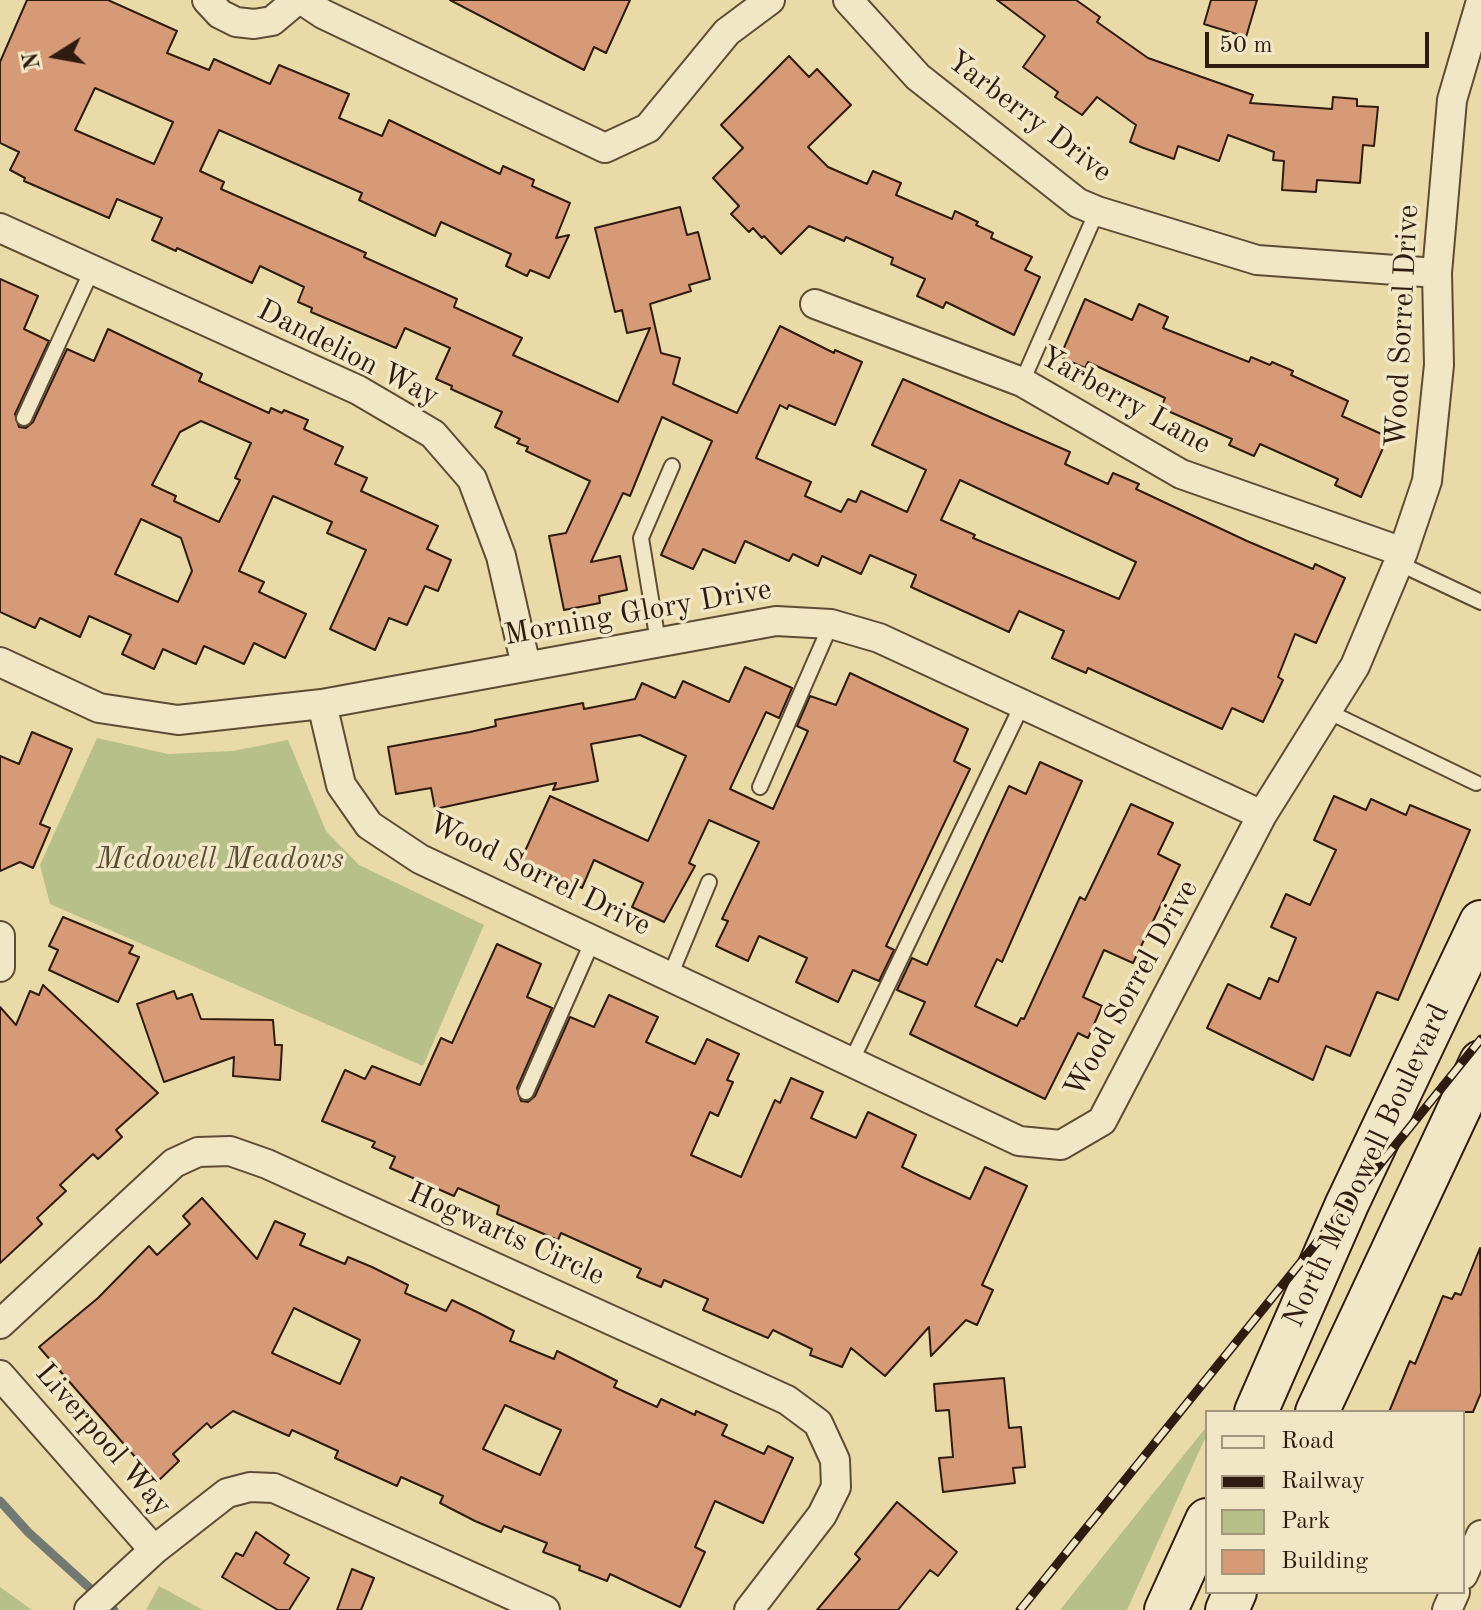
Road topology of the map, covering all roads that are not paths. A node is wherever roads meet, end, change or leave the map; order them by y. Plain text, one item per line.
1 (207, 0) edge
2 (299, 0) edge
3 (770, 0) edge
4 (848, 0) edge
5 (1481, 1) edge
6 (1097, 211) junction
7 (0, 228) edge
8 (92, 270) junction
9 (1437, 273) junction
10 (815, 304) dead end
11 (1022, 382) junction
12 (24, 418) dead end
13 (672, 466) dead end
14 (1401, 558) junction
15 (1481, 602) edge
16 (831, 624) junction
17 (658, 642) junction
18 (0, 662) edge
19 (526, 666) junction
20 (1023, 703) junction
21 (322, 704) junction
22 (1327, 711) junction
23 (1476, 783) dead end
24 (760, 787) dead end
25 (1262, 815) junction
26 (709, 882) dead end
27 (1481, 922) edge
28 (0, 936) edge
29 (593, 940) junction
30 (0, 967) edge
31 (670, 976) junction
32 (851, 1062) junction
33 (1481, 1062) edge
34 (526, 1092) dead end
35 (0, 1324) edge
36 (0, 1375) edge
37 (1257, 1410) edge
38 (1318, 1410) edge
39 (1205, 1524) edge
40 (1474, 1535) edge
41 (154, 1550) junction
42 (1465, 1568) edge
43 (89, 1610) edge
44 (545, 1610) edge
45 (749, 1610) edge
46 (1166, 1610) edge

1 - 2 street
2 - 3 street
4 - 6 street, Yarberry Drive
5 - 9 street, Wood Sorrel Drive
6 - 9 street, Yarberry Drive
6 - 11 lane
7 - 8 street, Dandelion Way
8 - 12 lane
8 - 19 street, Dandelion Way
9 - 14 street, Wood Sorrel Drive
10 - 11 street, Yarberry Lane
11 - 14 street, Yarberry Lane
13 - 17 lane
14 - 15 lane
14 - 22 street, Wood Sorrel Drive
16 - 17 street, Morning Glory Drive
16 - 20 street, Morning Glory Drive
16 - 24 lane
17 - 19 street, Morning Glory Drive
18 - 21 street, Morning Glory Drive
19 - 21 street, Morning Glory Drive
20 - 25 street, Morning Glory Drive
20 - 32 lane
21 - 29 street, Wood Sorrel Drive
22 - 23 lane
22 - 25 street, Wood Sorrel Drive
25 - 32 street, Wood Sorrel Drive
26 - 31 lane
27 - 37 main road, North McDowell Boulevard
28 - 30 street
29 - 31 street, Wood Sorrel Drive
29 - 34 lane
31 - 32 street, Wood Sorrel Drive
33 - 38 main road, North McDowell Boulevard
35 - 45 street, Hogwarts Circle
36 - 41 street, Liverpool Way
39 - 46 main road
40 - 42 street
41 - 43 street
41 - 44 street

